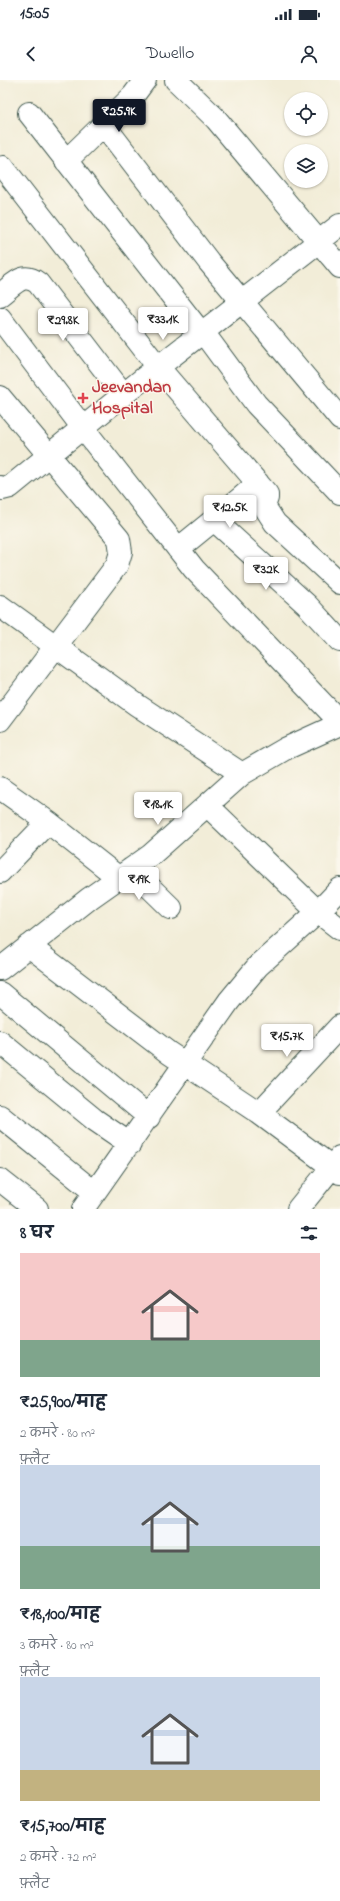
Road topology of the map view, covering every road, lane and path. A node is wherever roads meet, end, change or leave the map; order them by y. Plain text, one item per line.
1 (176, 80) edge
2 (138, 83) edge
3 (30, 113) dead end
4 (104, 125) junction
5 (66, 161) junction
6 (3, 167) dead end
7 (340, 226) edge
8 (318, 242) junction
9 (340, 267) edge
10 (0, 295) edge
11 (243, 301) junction
12 (0, 318) edge
13 (202, 332) junction
14 (158, 367) junction
15 (123, 394) junction
16 (0, 397) edge
17 (340, 419) edge
18 (82, 428) junction
19 (48, 456) junction
20 (258, 483) junction
21 (0, 487) edge
22 (340, 493) edge
23 (214, 520) junction
24 (178, 549) junction
25 (337, 575) edge
26 (0, 606) edge
27 (340, 641) edge
28 (56, 646) junction
29 (0, 720) edge
30 (340, 723) edge
31 (242, 774) junction
32 (0, 788) edge
33 (207, 805) junction
34 (48, 822) junction
35 (0, 872) edge
36 (125, 873) junction
37 (340, 889) edge
38 (171, 908) dead end
39 (318, 912) junction
40 (340, 929) edge
41 (30, 946) junction
42 (0, 969) edge
43 (0, 993) edge
44 (340, 1026) edge
45 (0, 1042) edge
46 (187, 1063) junction
47 (259, 1113) junction
48 (0, 1116) edge
49 (149, 1117) junction
50 (130, 1144) junction
51 (337, 1166) edge
52 (0, 1180) edge
53 (91, 1203) edge
54 (37, 1209) edge
55 (298, 1209) edge

1 - 8 street
2 - 4 street
3 - 5 street
4 - 5 street
4 - 11 street
5 - 13 street
6 - 14 street
7 - 8 street
8 - 9 street
8 - 11 street
10 - 15 street
11 - 13 street
11 - 17 street
12 - 18 street
13 - 14 street
13 - 22 street
14 - 15 street
14 - 20 street
15 - 18 street
16 - 19 street
18 - 19 street
18 - 24 street
19 - 21 street
19 - 28 street
20 - 23 street
20 - 25 street
23 - 24 street
23 - 27 street
24 - 30 street
26 - 28 street
28 - 29 street
28 - 31 street
30 - 31 street
31 - 33 street
32 - 34 street
33 - 36 street
33 - 39 street
34 - 35 street
34 - 36 street
36 - 38 street
36 - 41 street
37 - 39 street
39 - 40 street
39 - 46 street
41 - 42 street
41 - 46 street
43 - 49 street
44 - 47 street
45 - 50 street
46 - 47 street
46 - 49 street
47 - 51 street
48 - 53 street
49 - 50 street
50 - 53 street
51 - 55 street
52 - 54 street

